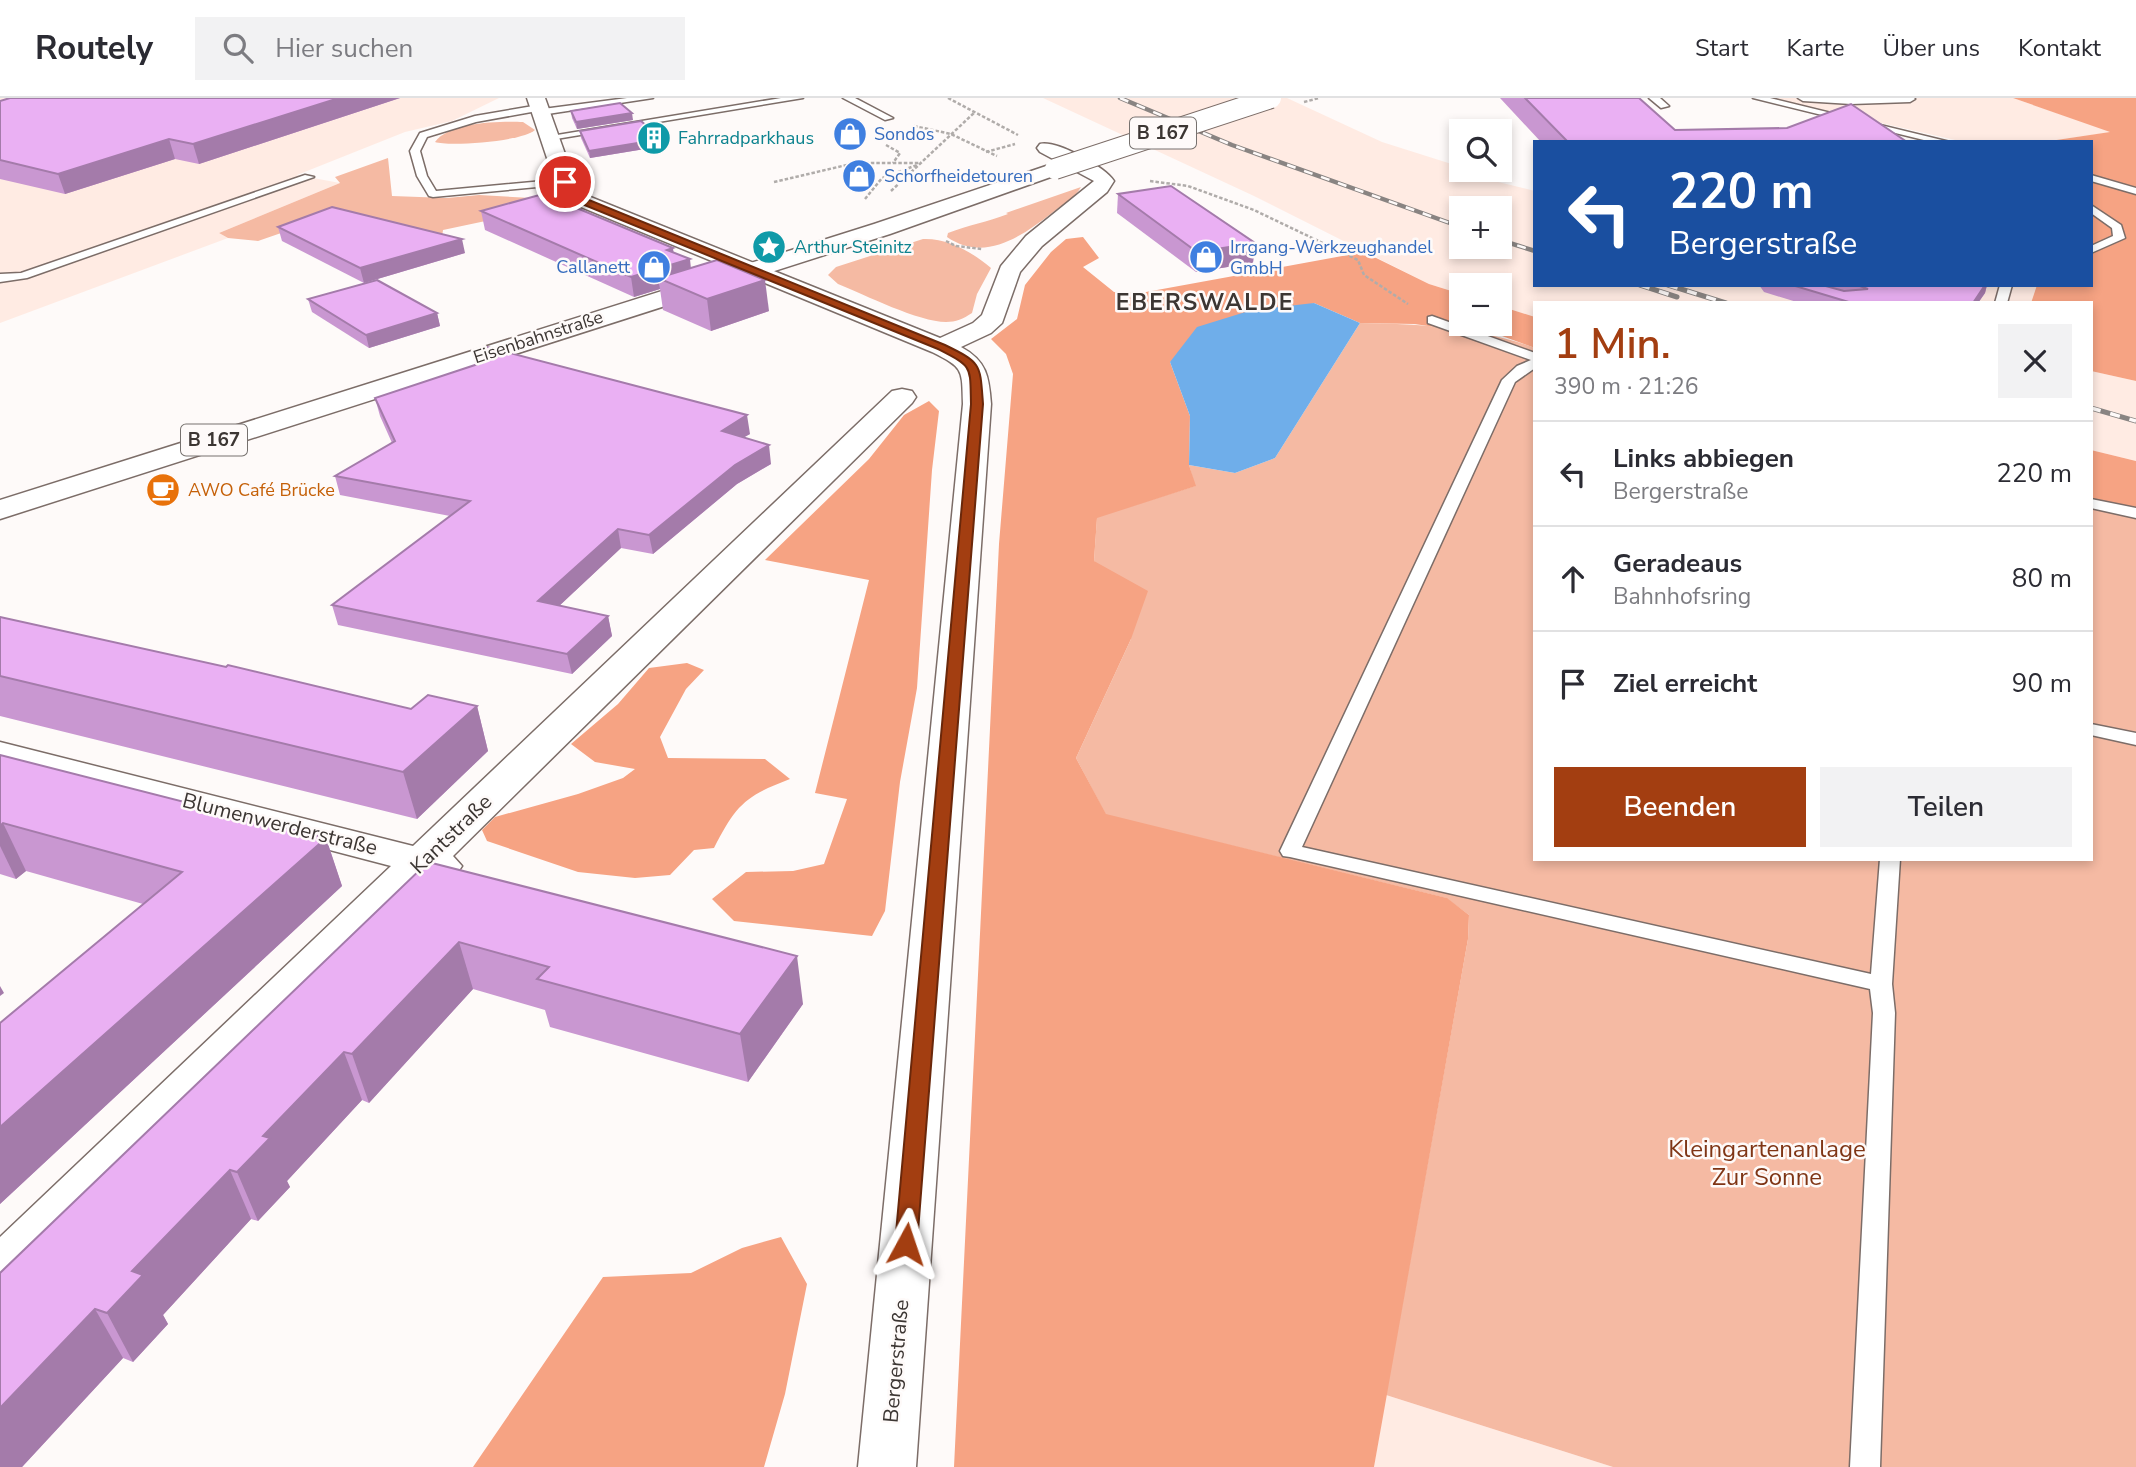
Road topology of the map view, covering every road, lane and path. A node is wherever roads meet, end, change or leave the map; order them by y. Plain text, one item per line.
1 (648, 98) edge
2 (798, 98) edge
3 (848, 98) edge
4 (948, 98) edge
5 (1271, 98) edge
6 (1319, 98) edge
7 (1654, 98) edge
8 (1758, 98) edge
9 (1803, 98) edge
10 (1910, 99) edge
11 (1300, 104) dead end
12 (538, 106) edge
13 (1664, 106) dead end
14 (975, 113) junction
15 (888, 118) joint
16 (951, 134) junction
17 (550, 137) junction
18 (1936, 140) edge
19 (1038, 144) junction
20 (921, 163) junction
21 (309, 177) dead end
22 (2093, 179) edge
23 (1150, 181) dead end
24 (565, 182) junction
25 (774, 182) dead end
26 (897, 184) dead end
27 (2136, 191) edge
28 (860, 208) dead end
29 (2093, 209) edge
30 (938, 237) dead end
31 (1034, 241) junction
32 (2093, 249) edge
33 (752, 270) junction
34 (0, 278) edge
35 (1432, 320) joint
36 (941, 347) junction
37 (1533, 356) edge
38 (1533, 364) edge
39 (902, 397) dead end
40 (2093, 503) edge
41 (0, 510) edge
42 (2136, 513) edge
43 (2093, 729) edge
44 (2136, 738) edge
45 (0, 754) edge
46 (423, 861) junction
47 (1890, 861) edge
48 (475, 875) edge
49 (1881, 984) junction
50 (0, 1270) edge
51 (887, 1467) edge
52 (1865, 1467) edge

1 - 12 lane
2 - 17 lane
3 - 15 lane
4 - 14 path
5 - 33 street, Eisenbahnstraße / B 167, bridge
6 - 11 path
7 - 13 lane
8 - 18 lane
9 - 10 lane
12 - 17 street
12 - 24 lane
14 - 16 path
14 - 19 path
15 - 16 path
16 - 19 path
16 - 20 path
17 - 24 street
19 - 31 street
20 - 25 path
20 - 26 path
20 - 28 path
21 - 34 lane
22 - 27 lane
23 - 35 path
24 - 33 street, Bergerstraße
29 - 32 lane
30 - 31 path
31 - 36 street
33 - 36 street, Bergerstraße
33 - 41 street, Eisenbahnstraße / B 167
35 - 37 lane
36 - 51 street, Bergerstraße
38 - 49 lane
39 - 46 street, Kantstraße
40 - 42 lane
43 - 44 lane
45 - 46 street, Blumenwerderstraße
46 - 48 street, Blumenwerderstraße
46 - 50 street, Kantstraße
47 - 49 lane
49 - 52 lane

